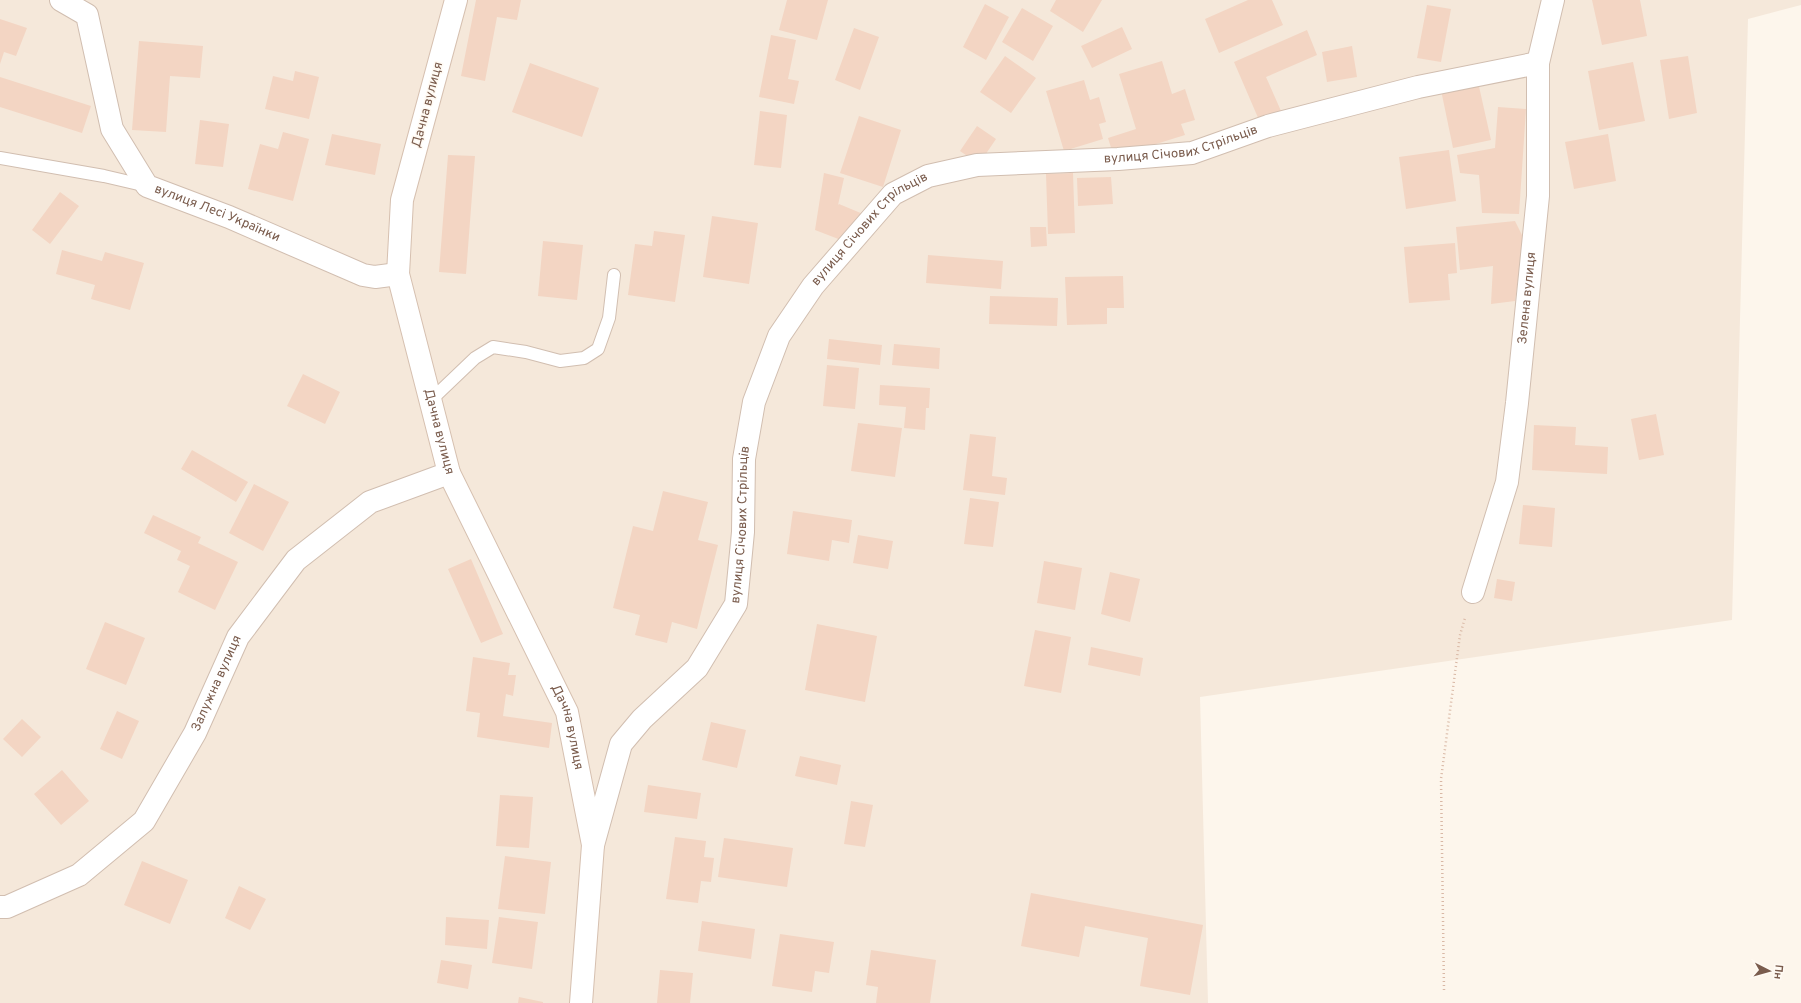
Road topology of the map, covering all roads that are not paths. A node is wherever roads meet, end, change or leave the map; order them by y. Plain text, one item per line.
1 (61, 0) edge
2 (456, 0) edge
3 (1553, 0) edge
4 (1538, 63) junction
5 (0, 158) edge
6 (147, 186) junction
7 (398, 274) junction
8 (614, 275) dead end
9 (431, 400) junction
10 (450, 473) junction
11 (1473, 592) road end
12 (593, 845) junction
13 (0, 907) edge
14 (581, 1003) edge

1 - 6 street, вулиця Лесі Українки
2 - 7 street, Дачна вулиця
3 - 4 street, Зелена вулиця
4 - 11 street, Зелена вулиця
4 - 12 street, вулиця Січових Стрільців
5 - 6 lane
6 - 7 street, вулиця Лесі Українки
7 - 9 street, Дачна вулиця
8 - 9 lane
9 - 10 street, Дачна вулиця
10 - 12 street, Дачна вулиця
10 - 13 street, Залужна вулиця
12 - 14 street

